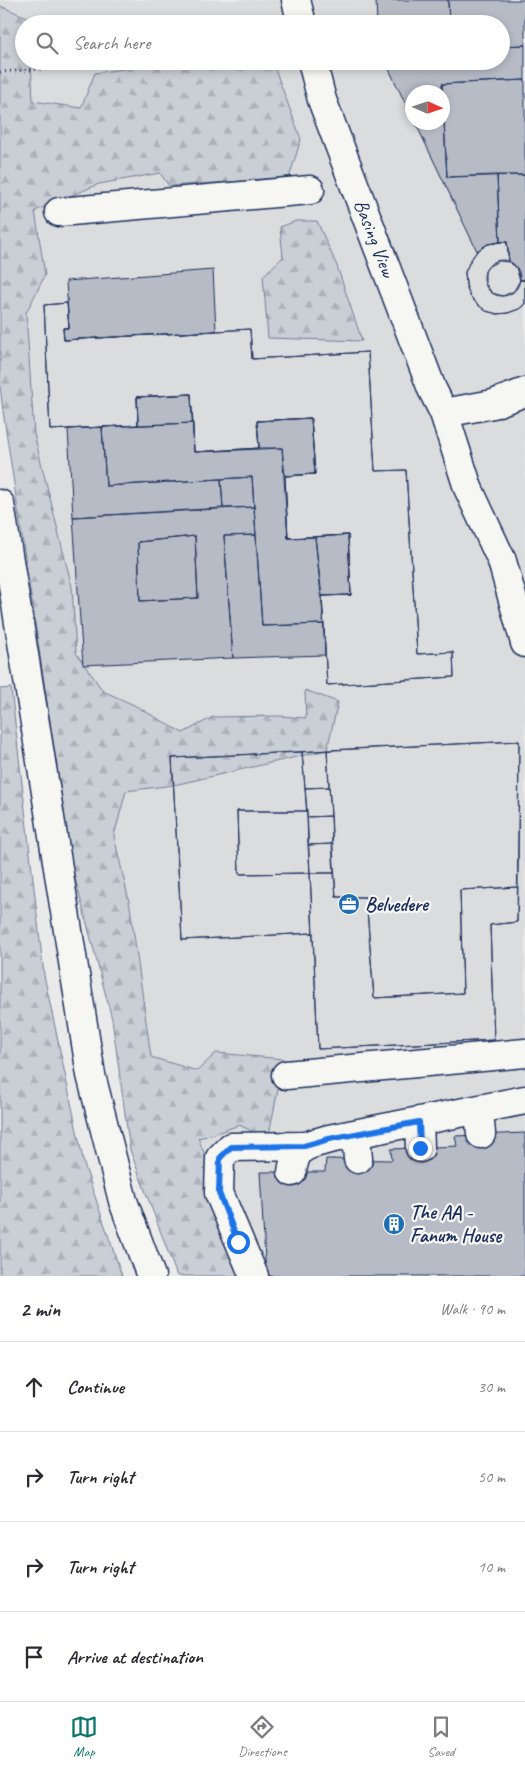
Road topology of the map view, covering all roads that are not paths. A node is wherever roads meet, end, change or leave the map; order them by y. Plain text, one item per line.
1 (296, 0) edge
2 (300, 15) edge
3 (314, 70) edge
4 (310, 190) dead end
5 (60, 212) dead end
6 (525, 392) edge
7 (444, 413) junction
8 (0, 504) edge
9 (525, 643) edge
10 (525, 1054) edge
11 (286, 1075) dead end
12 (525, 1100) edge
13 (304, 1146) junction
14 (292, 1172) dead end
15 (151, 1276) edge
16 (254, 1276) edge

1 - 2 main road
3 - 7 main road, Basing View
4 - 5 main road
6 - 7 main road
7 - 9 main road, Basing View
8 - 15 main road
10 - 11 main road
12 - 13 main road
13 - 14 main road
13 - 16 main road

